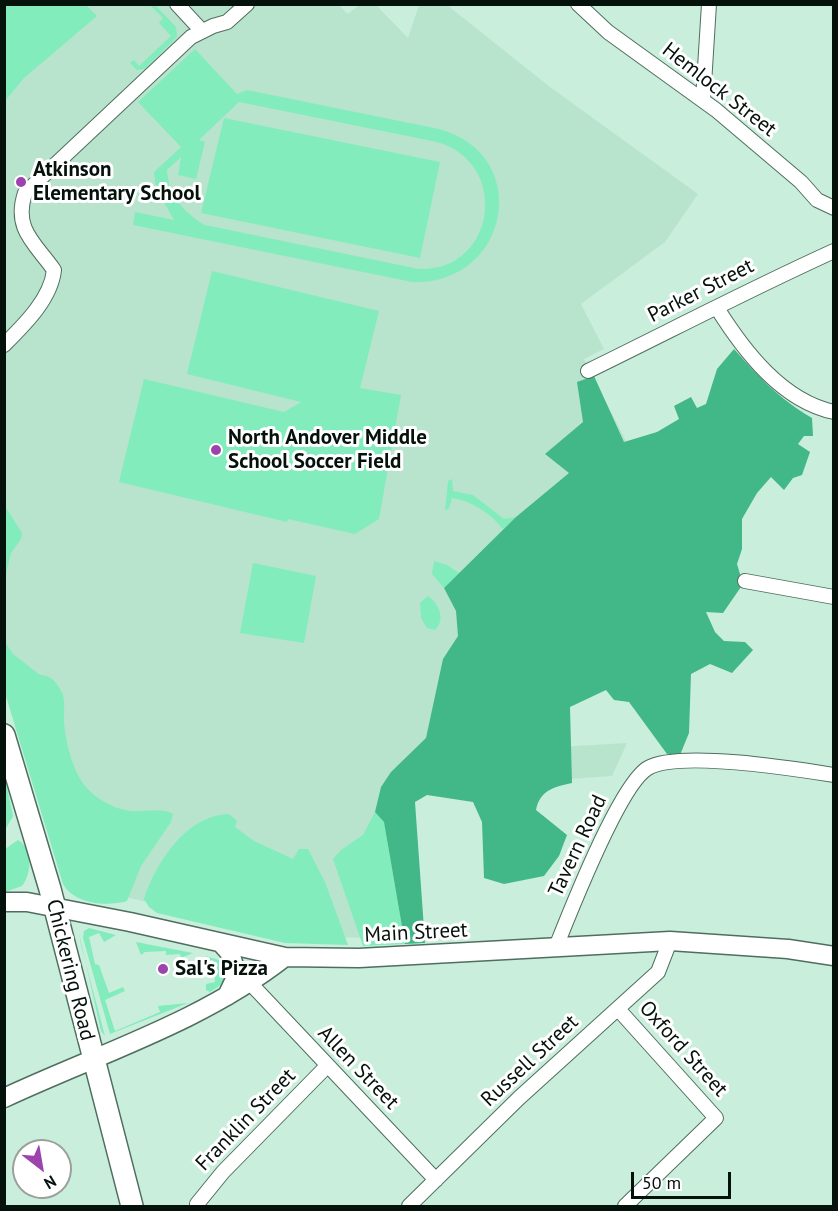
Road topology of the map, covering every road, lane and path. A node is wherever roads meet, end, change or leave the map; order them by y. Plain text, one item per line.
1 (177, 4) edge
2 (247, 4) edge
3 (579, 4) edge
4 (709, 4) edge
5 (202, 31) junction
6 (703, 100) junction
7 (834, 208) edge
8 (834, 252) edge
9 (717, 308) junction
10 (4, 345) edge
11 (588, 370) dead end
12 (834, 412) edge
13 (744, 581) dead end
14 (834, 597) edge
15 (4, 735) edge
16 (834, 775) edge
17 (4, 902) edge
18 (55, 908) junction
19 (670, 941) junction
20 (221, 944) junction
21 (556, 947) junction
22 (834, 956) edge
23 (285, 957) junction
24 (251, 984) junction
25 (226, 996) junction
26 (618, 1009) junction
27 (93, 1059) junction
28 (327, 1066) junction
29 (4, 1098) edge
30 (436, 1180) junction
31 (196, 1204) dead end
32 (132, 1206) edge
33 (409, 1206) edge
34 (625, 1206) edge

1 - 5 street
2 - 5 street
3 - 6 street, Hemlock Street
4 - 6 street
5 - 10 street
6 - 7 street, Hemlock Street
8 - 9 street, Parker Street
9 - 11 street, Parker Street
9 - 12 street
13 - 14 street
15 - 18 main road, Chickering Road
16 - 21 street, Tavern Road
17 - 18 main road, Main Street
18 - 20 main road, Main Street
18 - 27 main road, Chickering Road
19 - 21 main road, Main Street
19 - 22 main road, Main Street
19 - 26 street, Russell Street
20 - 23 main road, Main Street
20 - 25 main road
21 - 23 main road, Main Street
23 - 24 main road
24 - 25 main road
24 - 28 street, Allen Street
25 - 27 main road
26 - 30 street, Russell Street
26 - 34 street, Oxford Street
27 - 29 main road
27 - 32 main road, Chickering Road
28 - 30 street, Allen Street
28 - 31 street, Franklin Street
30 - 33 street, Russell Street

